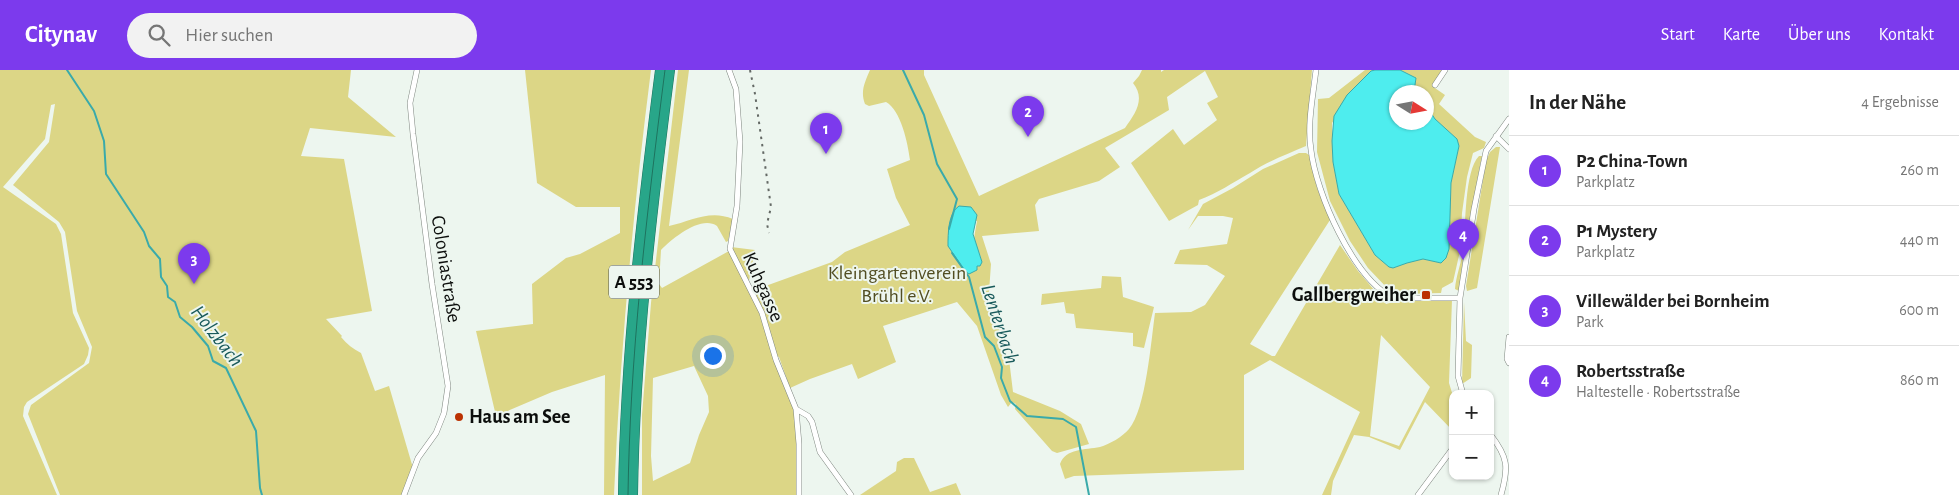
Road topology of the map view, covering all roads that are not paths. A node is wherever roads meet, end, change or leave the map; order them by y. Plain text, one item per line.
1 (417, 70) edge
2 (660, 70) edge
3 (670, 70) edge
4 (729, 70) edge
5 (1316, 70) edge
6 (1445, 70) edge
7 (1436, 85) dead end
8 (1509, 119) edge
9 (1496, 136) junction
10 (1509, 149) edge
11 (1460, 298) junction
12 (1509, 337) edge
13 (1509, 363) edge
14 (1462, 390) edge
15 (796, 410) junction
16 (1491, 435) edge
17 (1449, 453) edge
18 (1508, 468) edge
19 (404, 495) edge
20 (622, 495) edge
21 (633, 495) edge
22 (799, 495) edge
23 (851, 495) edge
24 (1418, 495) edge
25 (1501, 495) edge

1 - 19 street, Coloniastraße
2 - 20 highway, A 553
3 - 21 highway, A 553
4 - 15 street, Kuhgasse
5 - 11 street
6 - 7 street
8 - 9 street
9 - 10 street
9 - 11 street
11 - 14 street
12 - 13 street
15 - 22 street
15 - 23 street, Kuhgasse
16 - 18 street
17 - 24 street
18 - 25 street

